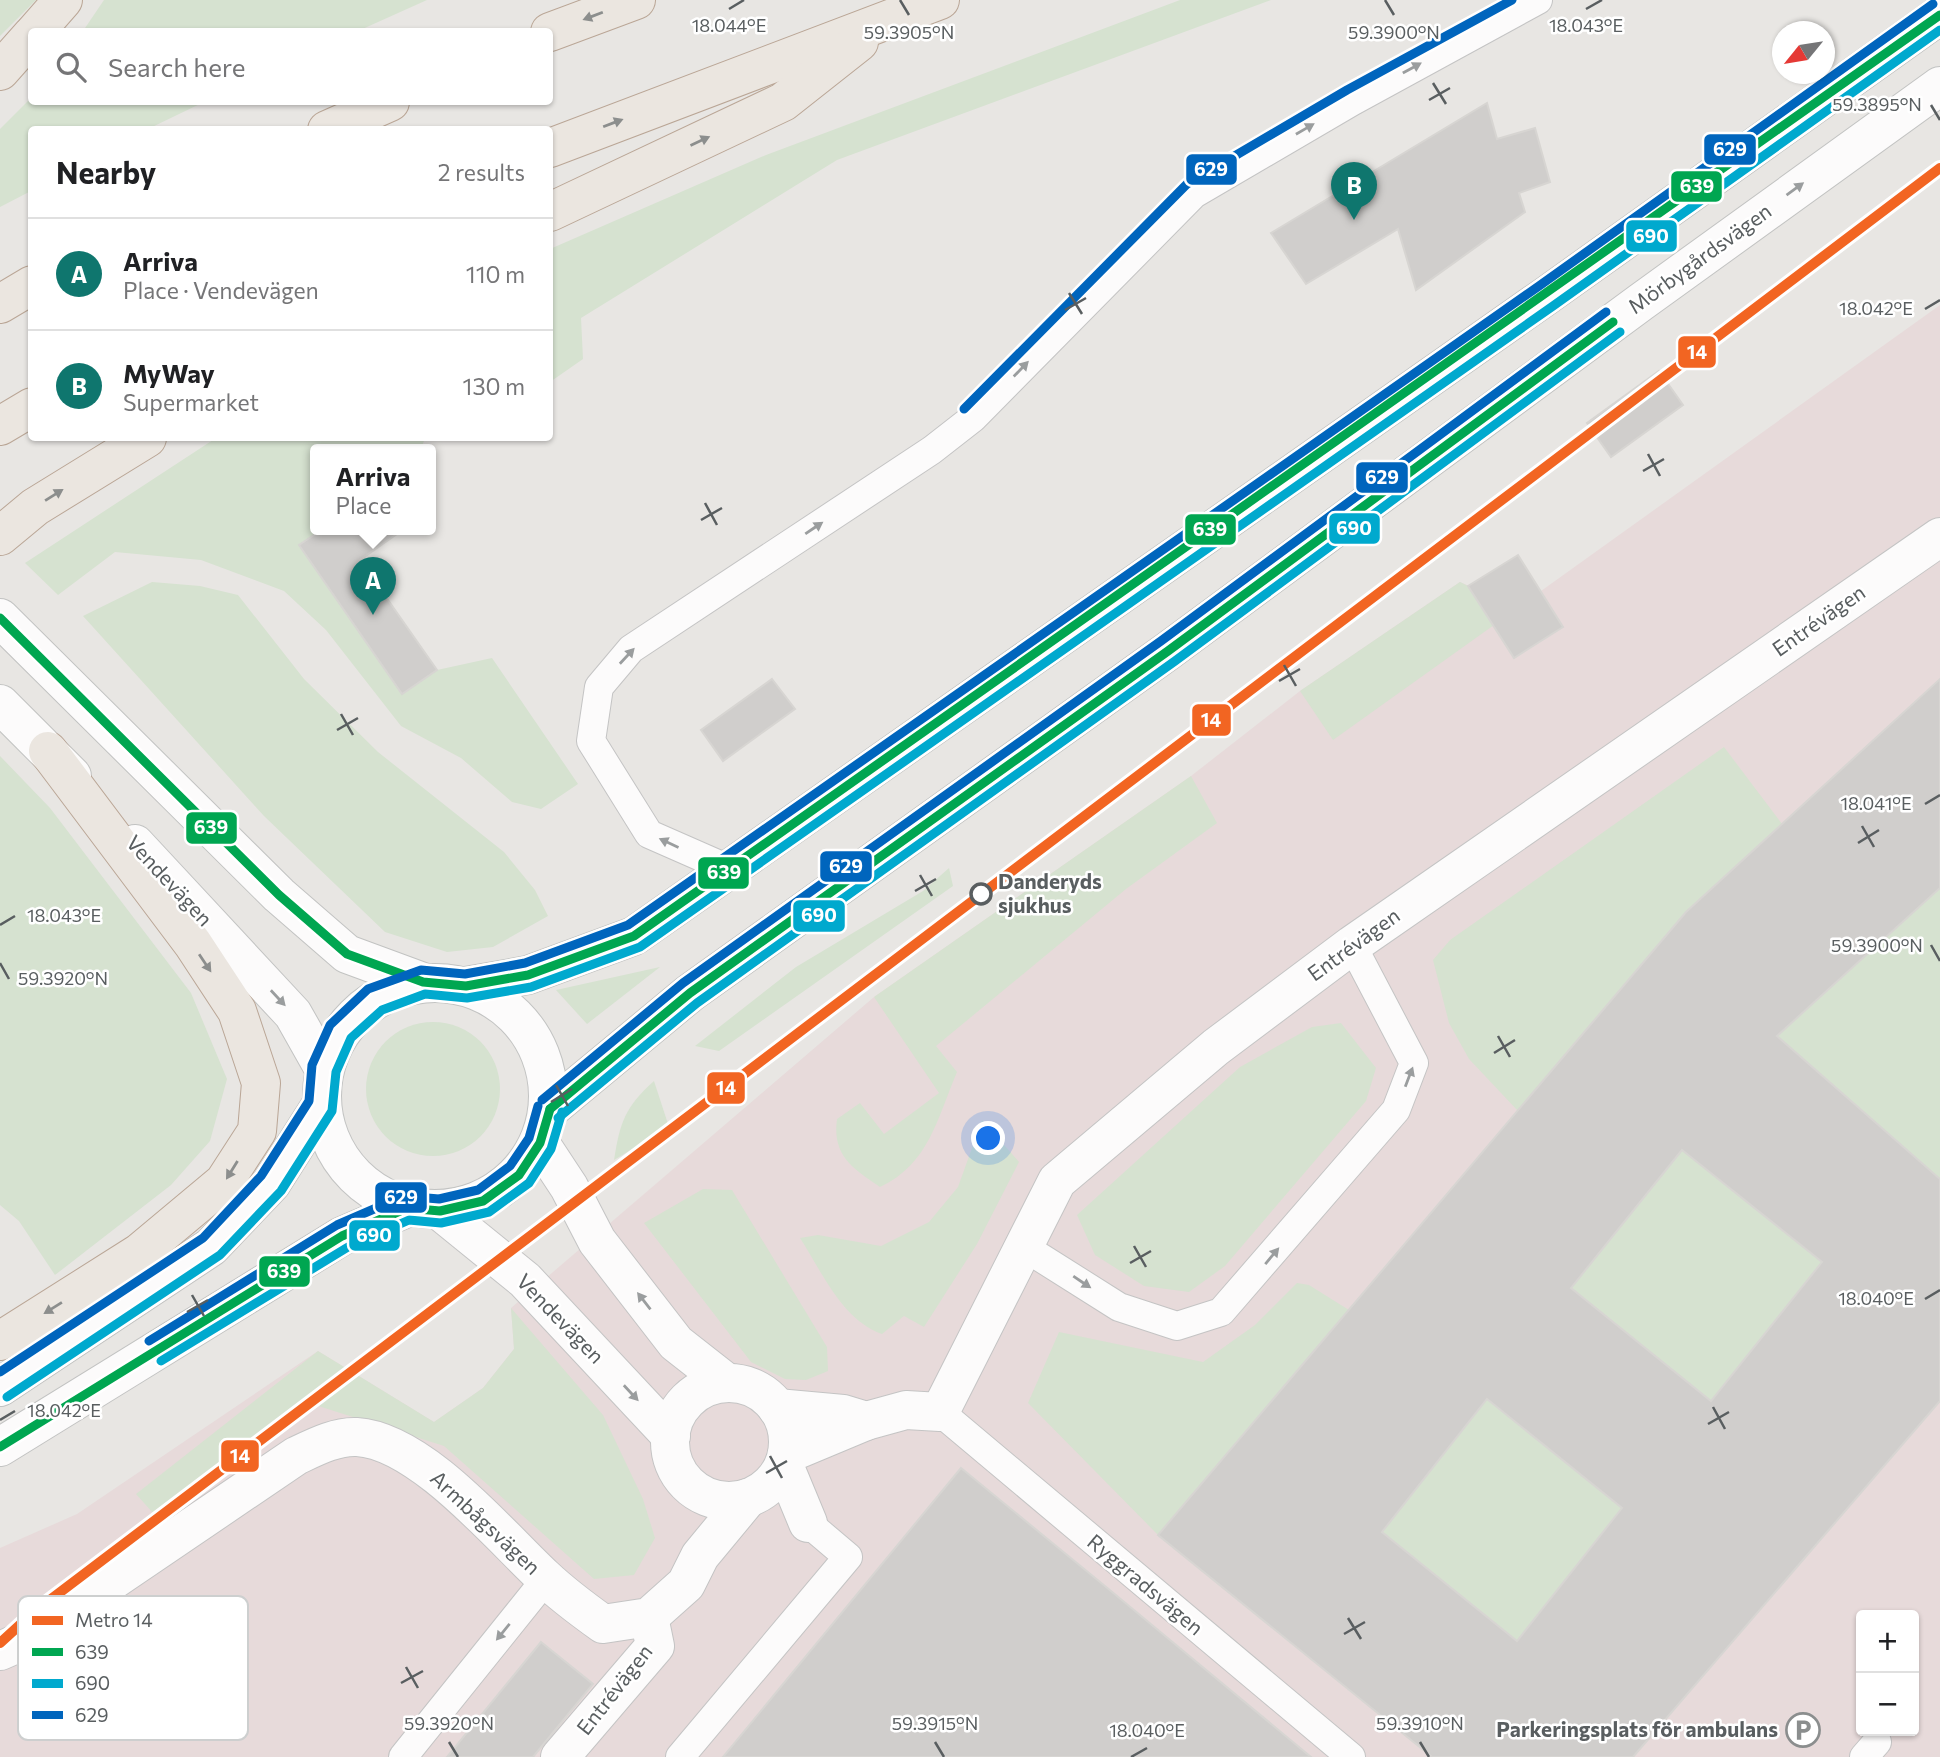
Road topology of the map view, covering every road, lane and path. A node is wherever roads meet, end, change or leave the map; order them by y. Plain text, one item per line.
1 (63, 0) edge
2 (636, 0) edge
3 (940, 0) edge
4 (1538, 0) edge
5 (1939, 15) edge
6 (887, 20) junction
7 (38, 28) edge
8 (553, 31) edge
9 (28, 40) edge
10 (0, 71) edge
11 (1940, 86) edge
12 (383, 105) edge
13 (336, 126) edge
14 (553, 147) edge
15 (553, 211) edge
16 (28, 287) edge
17 (0, 304) edge
18 (28, 409) edge
19 (0, 426) edge
20 (142, 441) edge
21 (0, 536) edge
22 (1940, 537) edge
23 (0, 618) edge
24 (0, 704) edge
25 (48, 751) junction
26 (731, 870) junction
27 (1352, 946) junction
28 (424, 982) junction
29 (466, 986) junction
30 (322, 1087) junction
31 (545, 1126) junction
32 (424, 1210) junction
33 (1024, 1247) junction
34 (0, 1341) edge
35 (727, 1383) junction
36 (0, 1387) edge
37 (777, 1408) junction
38 (940, 1412) junction
39 (866, 1421) junction
40 (671, 1436) junction
41 (0, 1447) edge
42 (785, 1460) junction
43 (685, 1481) junction
44 (752, 1496) junction
45 (808, 1523) junction
46 (700, 1556) junction
47 (546, 1579) junction
48 (89, 1596) edge
49 (649, 1617) junction
50 (18, 1643) edge
51 (0, 1651) edge
52 (402, 1757) edge
53 (560, 1757) edge
54 (680, 1757) edge
55 (1351, 1757) edge

1 - 7 highway
2 -> 8 highway
3 - 6 highway
26 -> 4 lane
5 - 26 street
14 -> 6 highway
15 -> 6 highway
9 - 10 highway
31 -> 11 street, Mörbygårdsvägen
12 - 13 highway
16 - 17 highway
18 - 19 highway
21 -> 20 highway
22 - 27 street, Entrévägen
23 - 28 street
24 - 25 street, Vendevägen
25 -> 30 street, Vendevägen
25 -> 34 highway
26 - 29 street
27 - 33 street, Entrévägen
33 -> 27 lane
28 - 29 street
28 - 30 street
29 - 31 street
30 - 32 street
30 - 36 street
31 - 32 street
35 -> 31 street
32 -> 40 street, Vendevägen
32 - 41 street
33 - 38 street, Entrévägen
35 - 37 street
35 - 40 street
37 - 39 street
37 - 42 street
38 - 39 street
38 - 55 lane, Ryggradsvägen
39 - 42 street
40 - 43 street
42 - 44 street
42 - 45 street
43 - 44 street
43 - 46 street
44 - 45 street
44 - 46 street
45 - 54 lane
46 - 49 street
47 - 48 street, Armbågsvägen
47 - 49 street, Armbågsvägen
47 -> 52 lane
49 - 53 street, Entrévägen
50 - 51 street, Armbågsvägen

